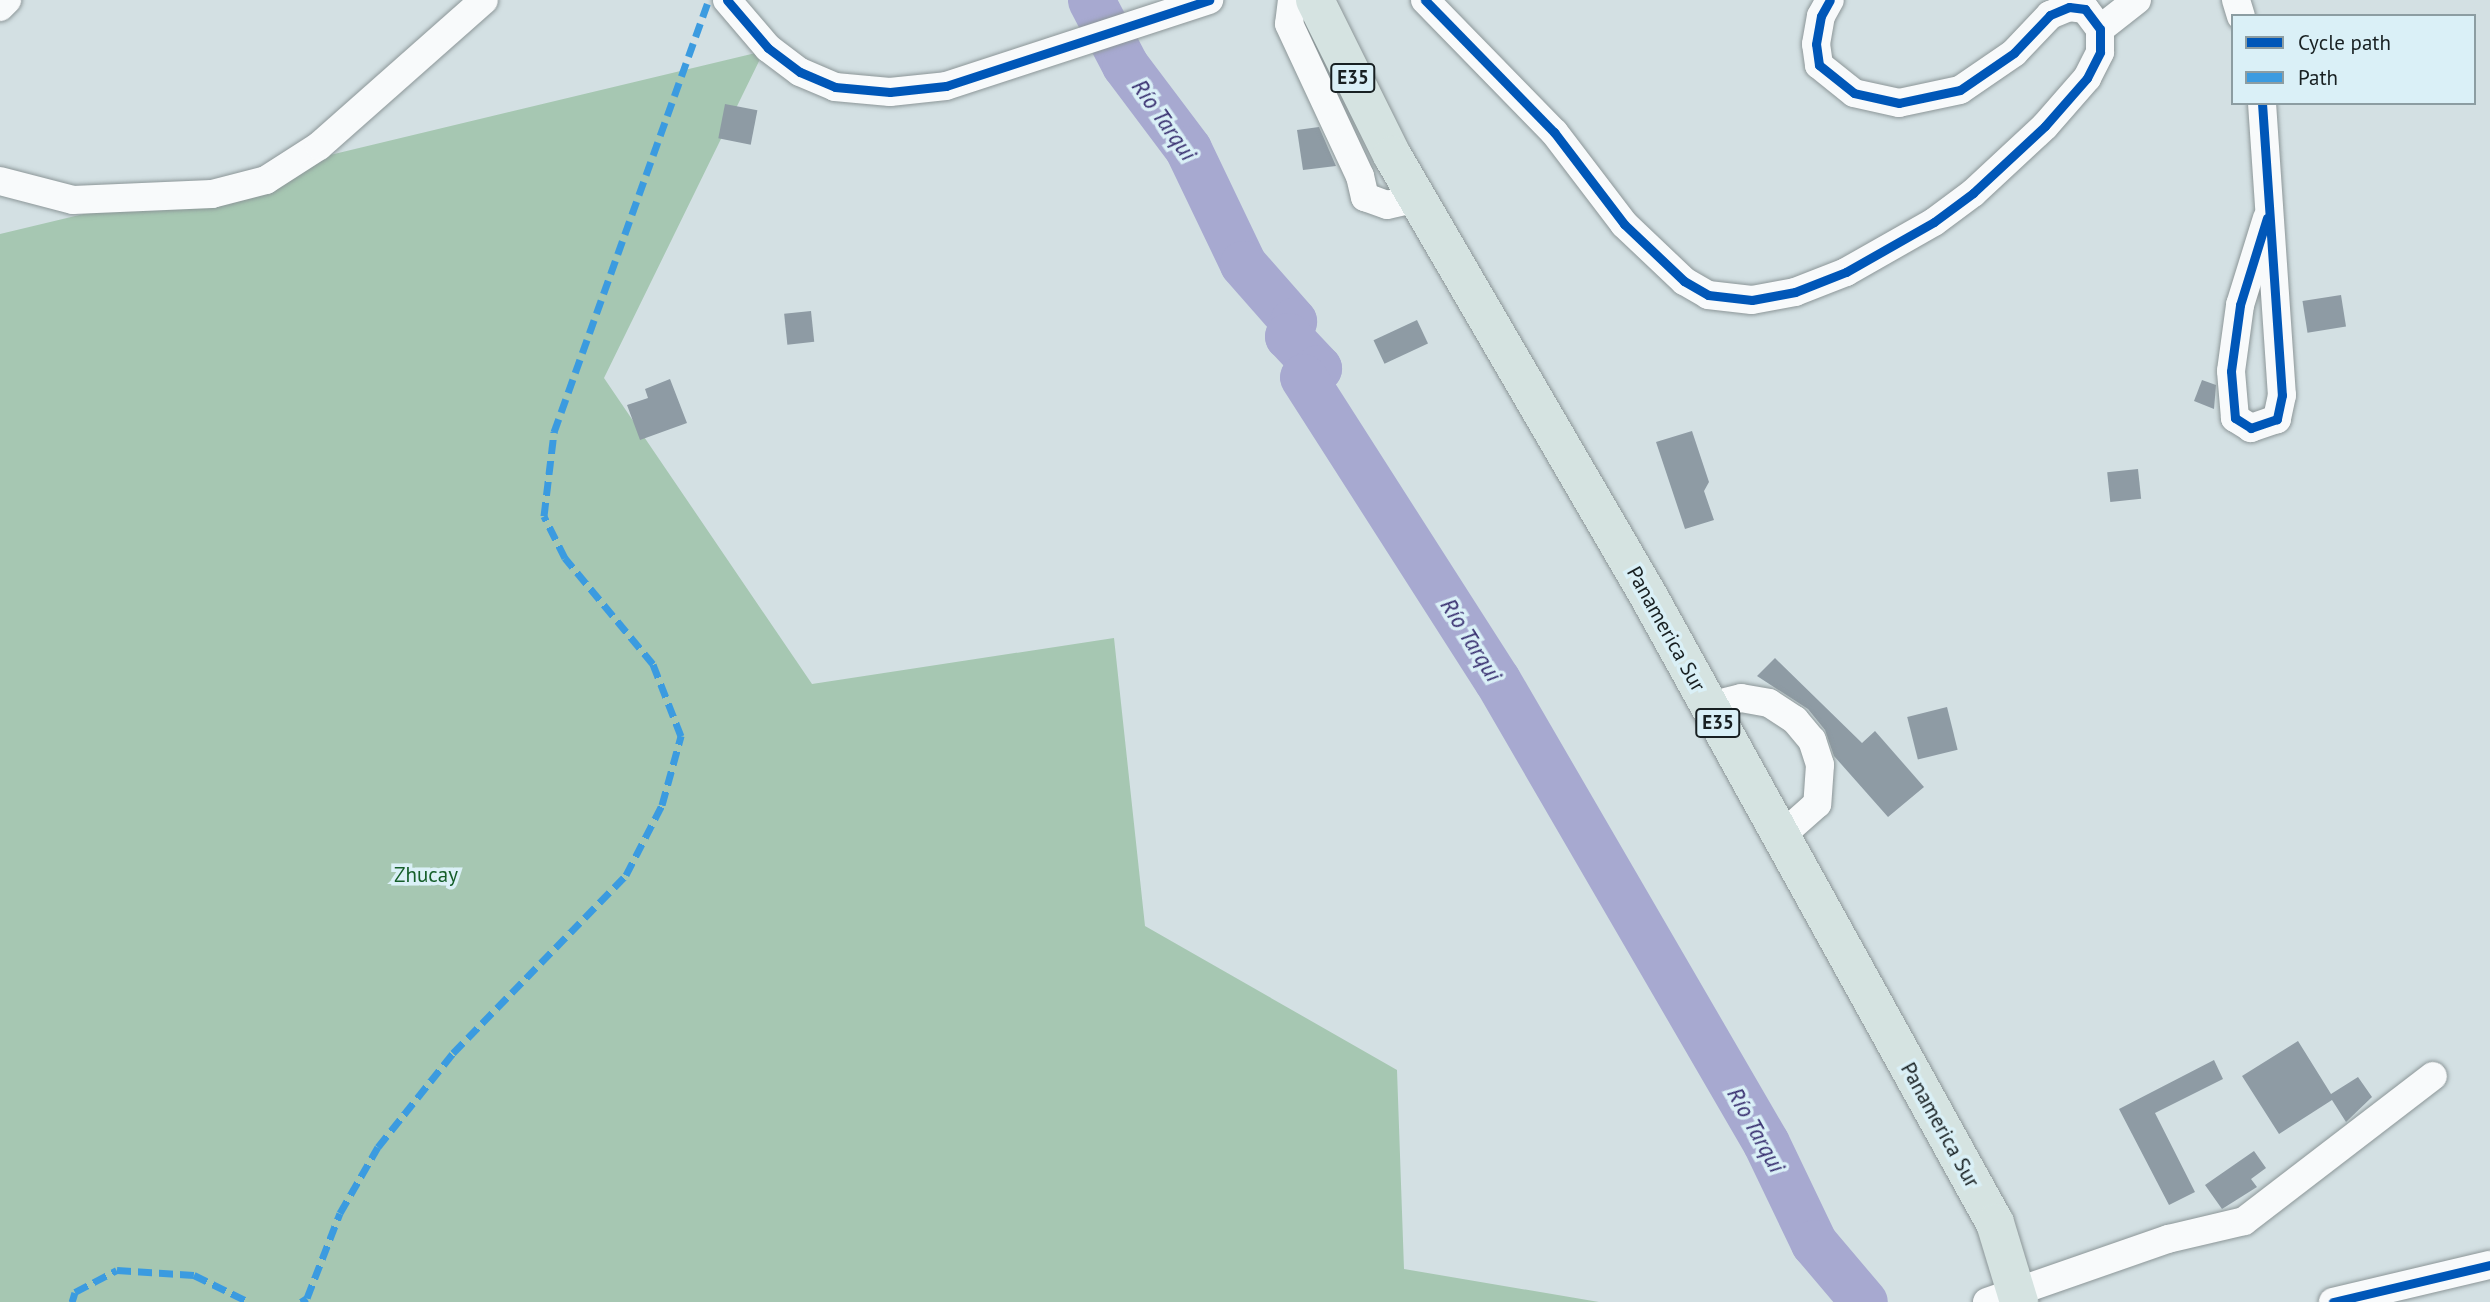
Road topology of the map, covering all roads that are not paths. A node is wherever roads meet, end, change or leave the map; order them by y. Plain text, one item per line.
1 (7, 0) edge
2 (484, 0) edge
3 (727, 0) edge
4 (1209, 0) edge
5 (1292, 0) edge
6 (1315, 0) edge
7 (1425, 0) edge
8 (1830, 0) edge
9 (2137, 0) edge
10 (0, 7) edge
11 (2101, 29) junction
12 (2262, 105) edge
13 (0, 181) edge
14 (1417, 198) junction
15 (2267, 218) junction
16 (1709, 706) junction
17 (1781, 836) junction
18 (2433, 1076) dead end
19 (2490, 1265) edge
20 (2399, 1295) edge
21 (2008, 1299) edge
22 (2333, 1302) edge

1 - 10 street
2 - 13 street
3 - 4 street
5 - 14 street
6 - 14 highway, Panamerica Sur / E35
7 - 11 street
8 - 11 street
9 - 11 street
12 - 15 street
14 - 16 highway, Panamerica Sur / E35
15 - 15 street
16 - 17 highway, Panamerica Sur / E35
16 - 17 street
17 - 21 highway, Panamerica Sur / E35
18 - 21 street
19 - 20 street
20 - 22 street

